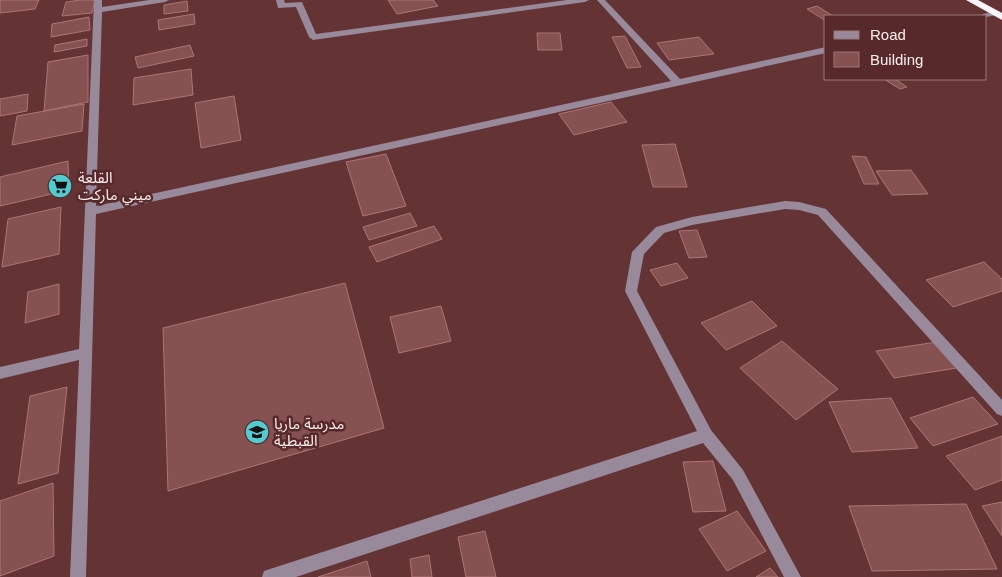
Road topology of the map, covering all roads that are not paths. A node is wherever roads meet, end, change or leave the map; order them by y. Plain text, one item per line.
1 (165, 0) edge
2 (280, 0) edge
3 (585, 0) edge
4 (601, 0) edge
5 (971, 0) edge
6 (991, 0) edge
7 (98, 5) edge
8 (999, 12) edge
9 (986, 15) edge
10 (824, 50) edge
11 (678, 83) junction
12 (91, 211) junction
13 (85, 353) junction
14 (0, 373) edge
15 (1002, 410) edge
16 (706, 435) junction
17 (78, 577) edge
18 (270, 577) edge
19 (792, 577) edge

1 - 7 street
2 - 3 street
4 - 11 street
5 - 8 highway
6 - 8 highway
7 - 12 street
8 - 9 street
10 - 11 street
11 - 12 street
12 - 13 street
13 - 14 street
13 - 17 street
15 - 16 street
16 - 18 street
16 - 19 street

